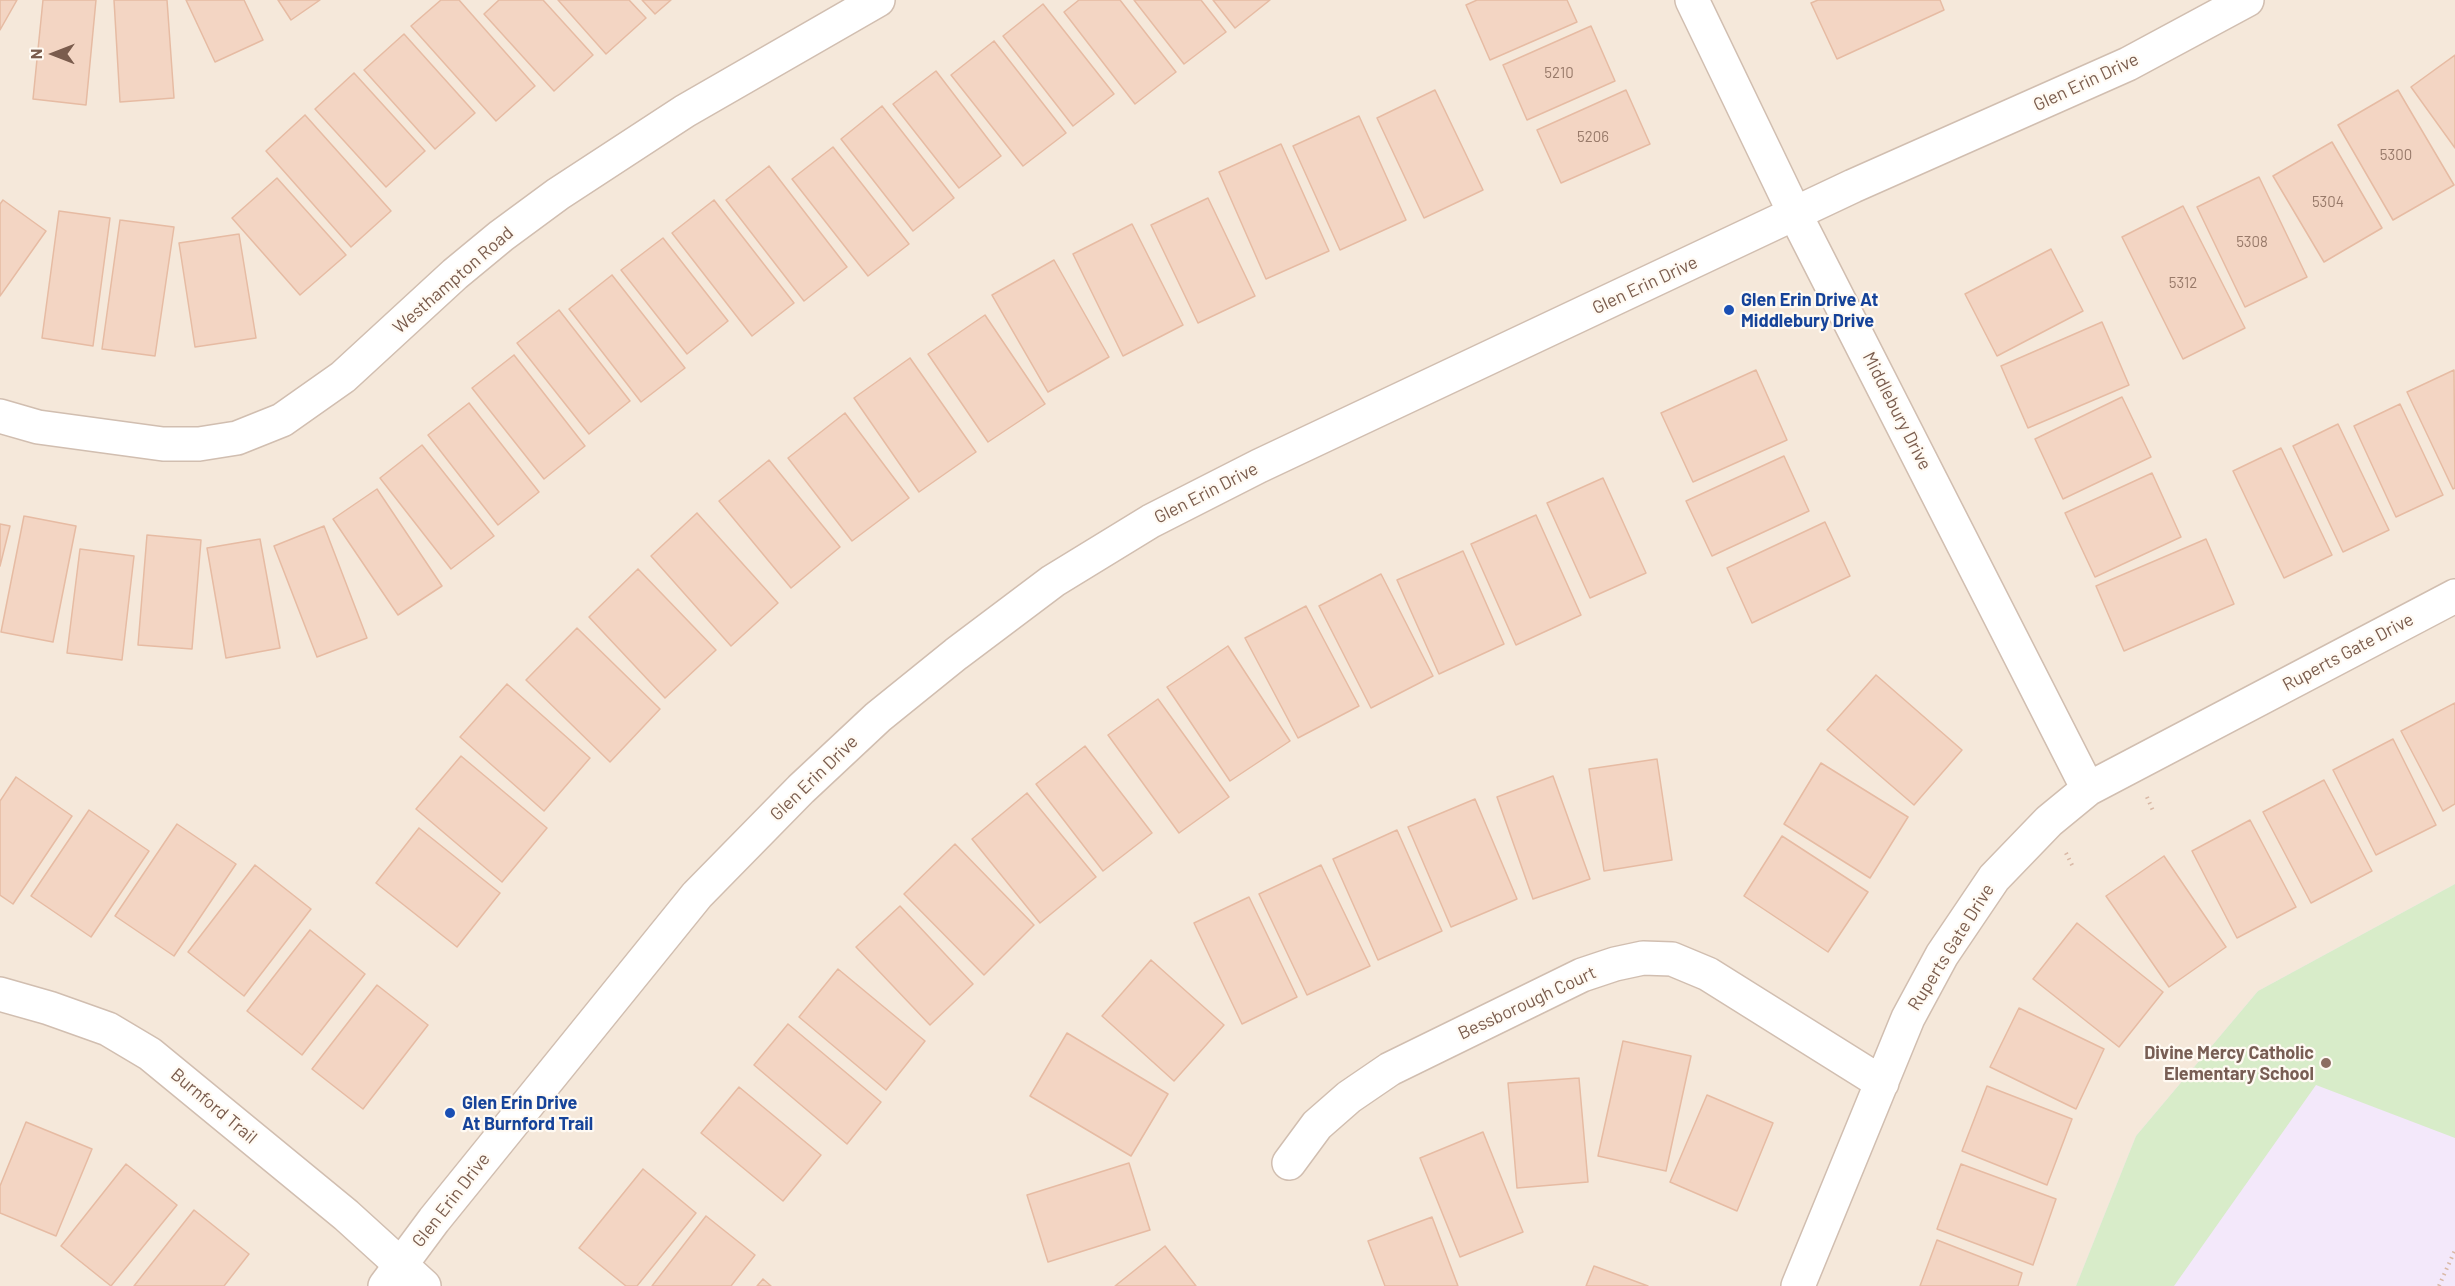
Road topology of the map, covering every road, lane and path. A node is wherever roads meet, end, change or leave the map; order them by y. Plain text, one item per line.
1 (878, 0) edge
2 (1692, 0) edge
3 (2247, 0) edge
4 (1795, 214) junction
5 (0, 416) edge
6 (2455, 596) edge
7 (2088, 789) junction
8 (2145, 794) dead end
9 (2154, 813) dead end
10 (2064, 847) dead end
11 (2074, 869) dead end
12 (0, 994) edge
13 (1882, 1083) junction
14 (1289, 1163) dead end
15 (2455, 1250) edge
16 (403, 1279) edge
17 (1798, 1286) edge
18 (2439, 1286) edge

1 - 5 street, Westhampton Road
2 - 4 street, Middlebury Drive
3 - 4 street, Glen Erin Drive
4 - 7 street, Middlebury Drive
4 - 16 street, Glen Erin Drive
6 - 7 street, Ruperts Gate Drive
7 - 13 street, Ruperts Gate Drive
8 - 9 path
10 - 11 path
12 - 16 street, Burnford Trail
13 - 14 street, Bessborough Court
13 - 17 street, Ruperts Gate Drive
15 - 18 path

